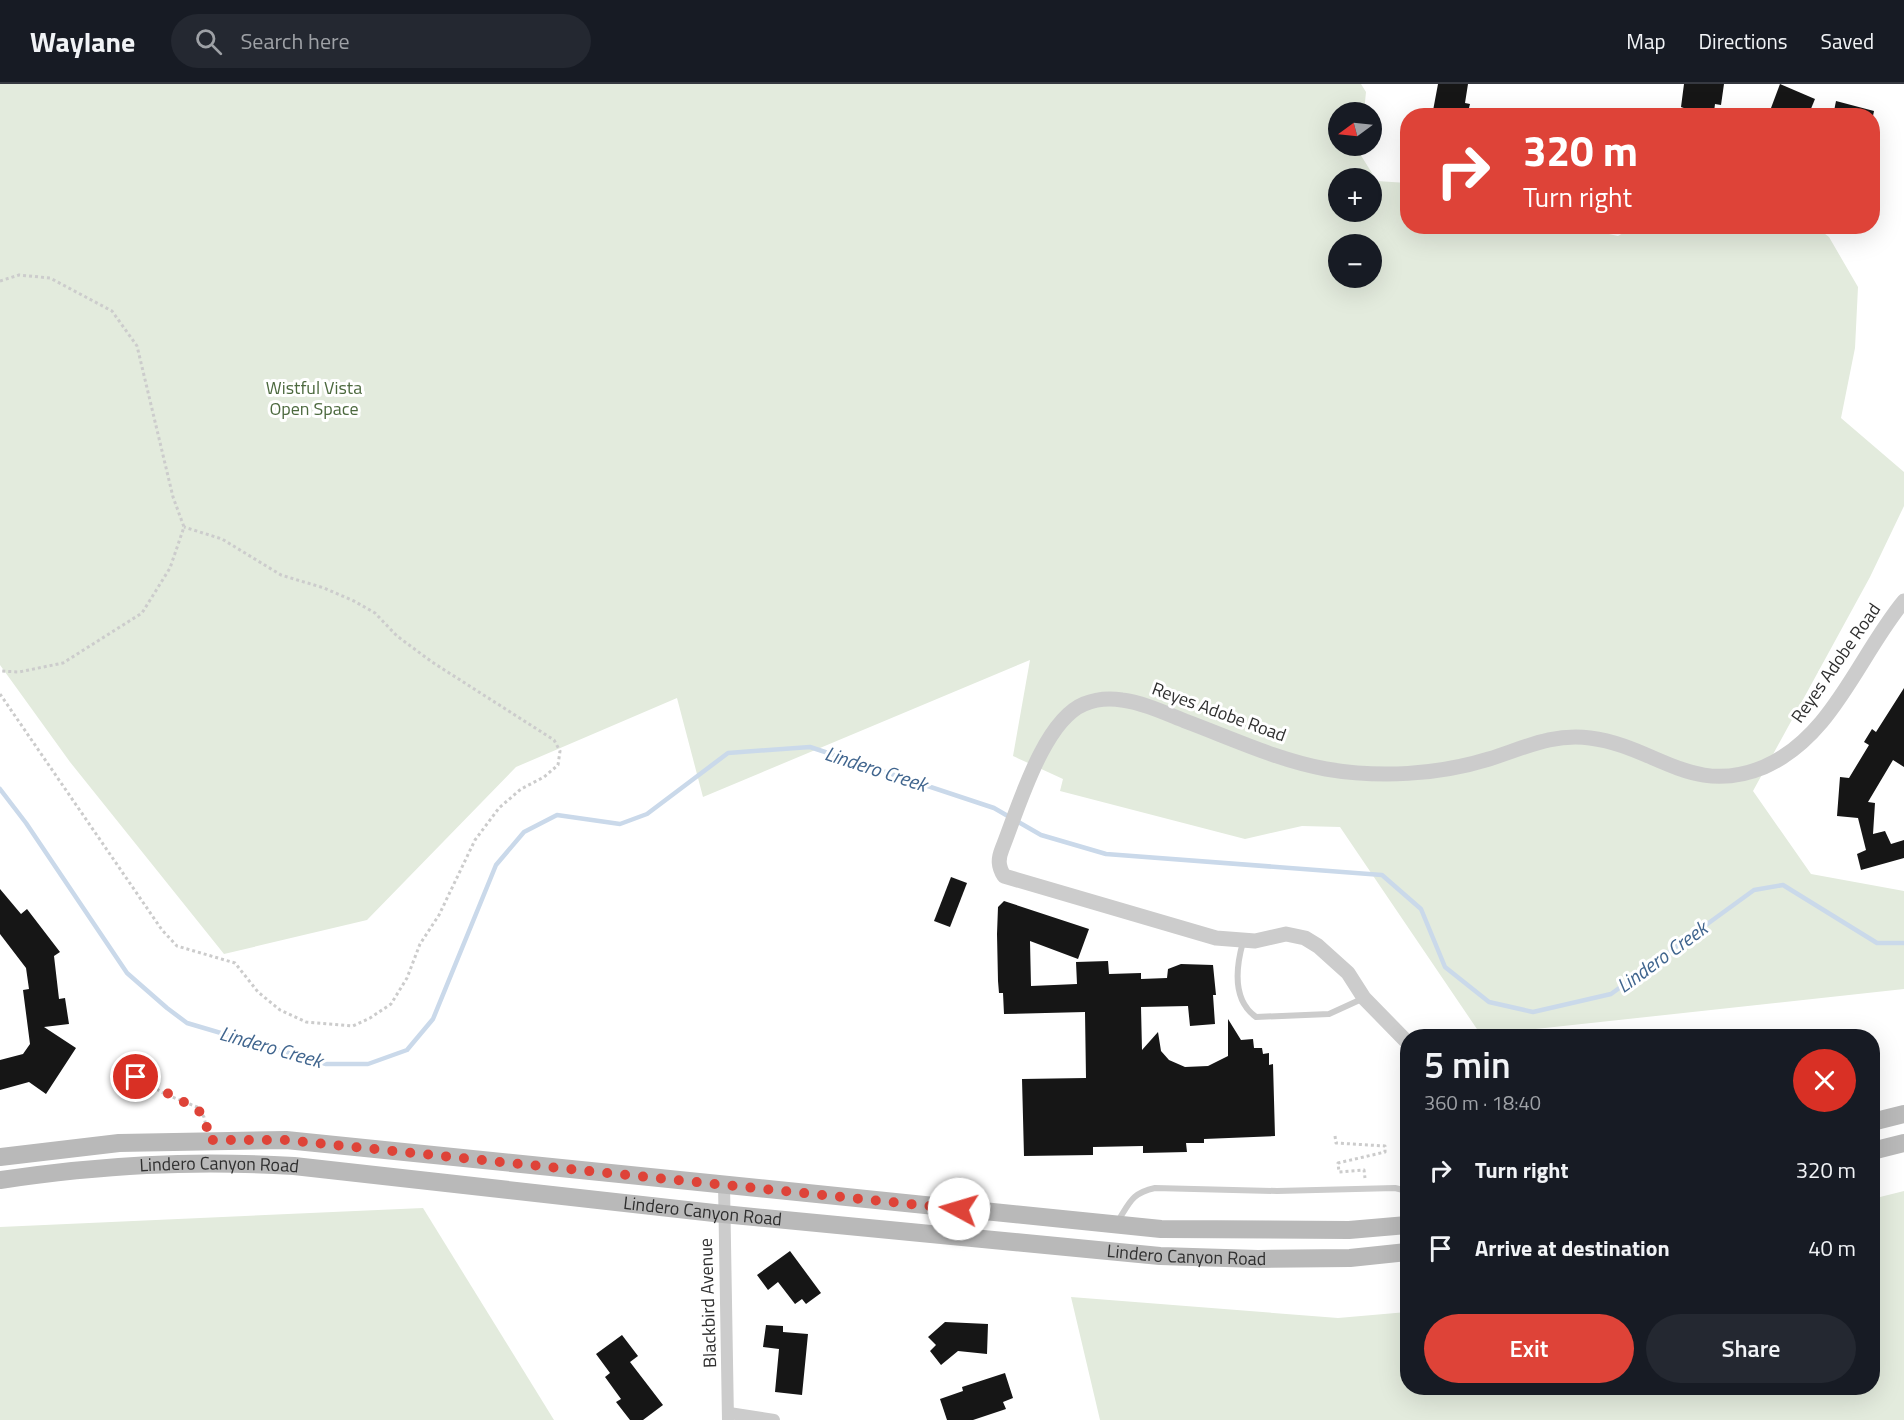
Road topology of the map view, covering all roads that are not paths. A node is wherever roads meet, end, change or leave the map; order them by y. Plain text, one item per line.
1 (1904, 601) edge
2 (1243, 942) junction
3 (1364, 998) junction
4 (1400, 1035) edge
5 (1904, 1114) edge
6 (1880, 1120) edge
7 (1904, 1143) edge
8 (1880, 1149) edge
9 (0, 1157) edge
10 (0, 1180) edge
11 (724, 1184) junction
12 (1400, 1189) edge
13 (723, 1214) junction
14 (1116, 1225) junction
15 (1400, 1226) edge
16 (1400, 1253) edge
17 (729, 1417) edge
18 (774, 1420) edge

1 - 2 street, Reyes Adobe Road
2 - 3 street, Reyes Adobe Road
2 - 3 lane
3 - 4 street, Reyes Adobe Road
5 - 6 main road
7 - 8 main road
9 - 11 main road, Lindero Canyon Road
10 - 13 main road, Lindero Canyon Road
11 - 13 street, Blackbird Avenue
11 - 14 main road, Lindero Canyon Road
12 - 14 lane
13 - 16 main road, Lindero Canyon Road
13 - 17 street, Blackbird Avenue
14 - 15 main road, Lindero Canyon Road
17 - 18 street

